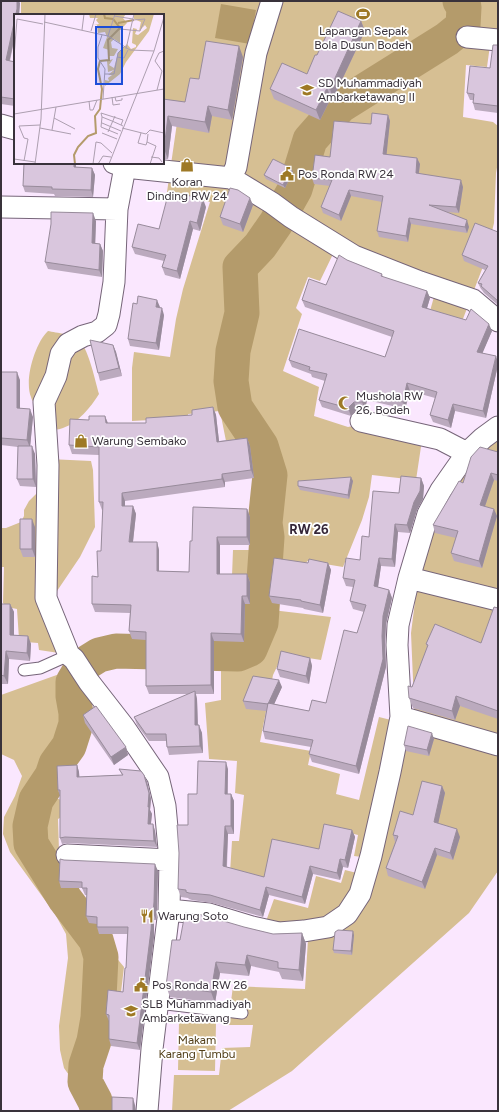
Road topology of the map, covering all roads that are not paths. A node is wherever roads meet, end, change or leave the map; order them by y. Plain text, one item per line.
1 (272, 1) edge
2 (467, 37) dead end
3 (498, 40) edge
4 (1, 125) edge
5 (14, 129) edge
6 (119, 165) edge
7 (231, 178) junction
8 (1, 207) edge
9 (117, 209) junction
10 (498, 321) edge
11 (361, 421) dead end
12 (498, 427) edge
13 (467, 452) junction
14 (409, 578) junction
15 (498, 600) edge
16 (65, 658) junction
17 (24, 670) dead end
18 (401, 717) junction
19 (498, 745) edge
20 (67, 855) dead end
21 (170, 860) junction
22 (169, 910) junction
23 (158, 1003) junction
24 (242, 1013) dead end
25 (147, 1111) edge

1 - 7 street
2 - 3 street
4 - 5 street
6 - 7 street
6 - 9 street
7 - 10 street
8 - 9 street
9 - 16 street
11 - 13 street
12 - 13 street
13 - 14 street
14 - 15 street
14 - 18 street
16 - 17 lane
16 - 21 street
18 - 19 street
18 - 22 street
20 - 21 street
21 - 22 street
22 - 23 street
23 - 24 lane
23 - 25 street

